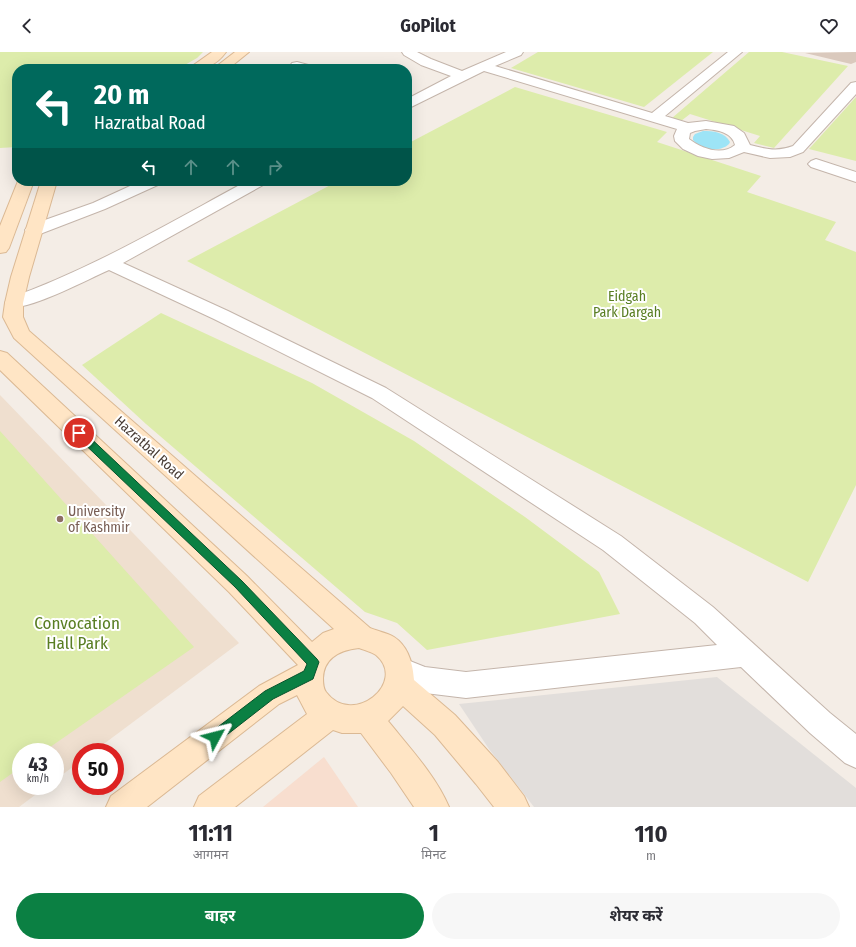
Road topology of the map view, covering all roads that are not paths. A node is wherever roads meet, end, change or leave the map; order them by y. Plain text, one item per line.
1 (220, 52) edge
2 (243, 52) edge
3 (408, 52) edge
4 (517, 52) edge
5 (736, 52) edge
6 (204, 64) edge
7 (228, 64) edge
8 (484, 67) junction
9 (462, 76) junction
10 (856, 86) edge
11 (412, 100) edge
12 (654, 118) junction
13 (688, 128) junction
14 (741, 147) junction
15 (816, 164) dead end
16 (856, 177) edge
17 (24, 186) edge
18 (47, 186) edge
19 (143, 186) edge
20 (250, 186) edge
21 (34, 230) junction
22 (0, 248) edge
23 (109, 263) junction
24 (7, 305) edge
25 (0, 358) edge
26 (360, 636) junction
27 (746, 654) junction
28 (311, 669) junction
29 (399, 678) junction
30 (329, 715) junction
31 (367, 718) junction
32 (856, 753) edge
33 (122, 807) edge
34 (210, 807) edge
35 (433, 807) edge
36 (513, 807) edge

1 - 6 main road
2 - 7 main road
3 - 9 street
4 - 8 street
5 - 12 street
8 - 9 street
8 - 12 street
9 - 11 street
10 - 14 street
12 - 13 street
13 - 14 street
13 - 14 street
15 - 16 street
17 - 22 main road
18 - 21 main road, Hazratbal Road
19 - 21 street
20 - 23 street
21 - 24 main road, Hazratbal Road
23 - 24 street
23 - 27 street
24 - 26 main road, Hazratbal Road
25 - 28 main road
26 - 28 main road
26 - 29 main road
27 - 29 street
27 - 32 street
28 - 30 main road
28 - 33 main road
29 - 31 main road
29 - 36 main road
30 - 31 main road
30 - 34 main road
31 - 35 main road

